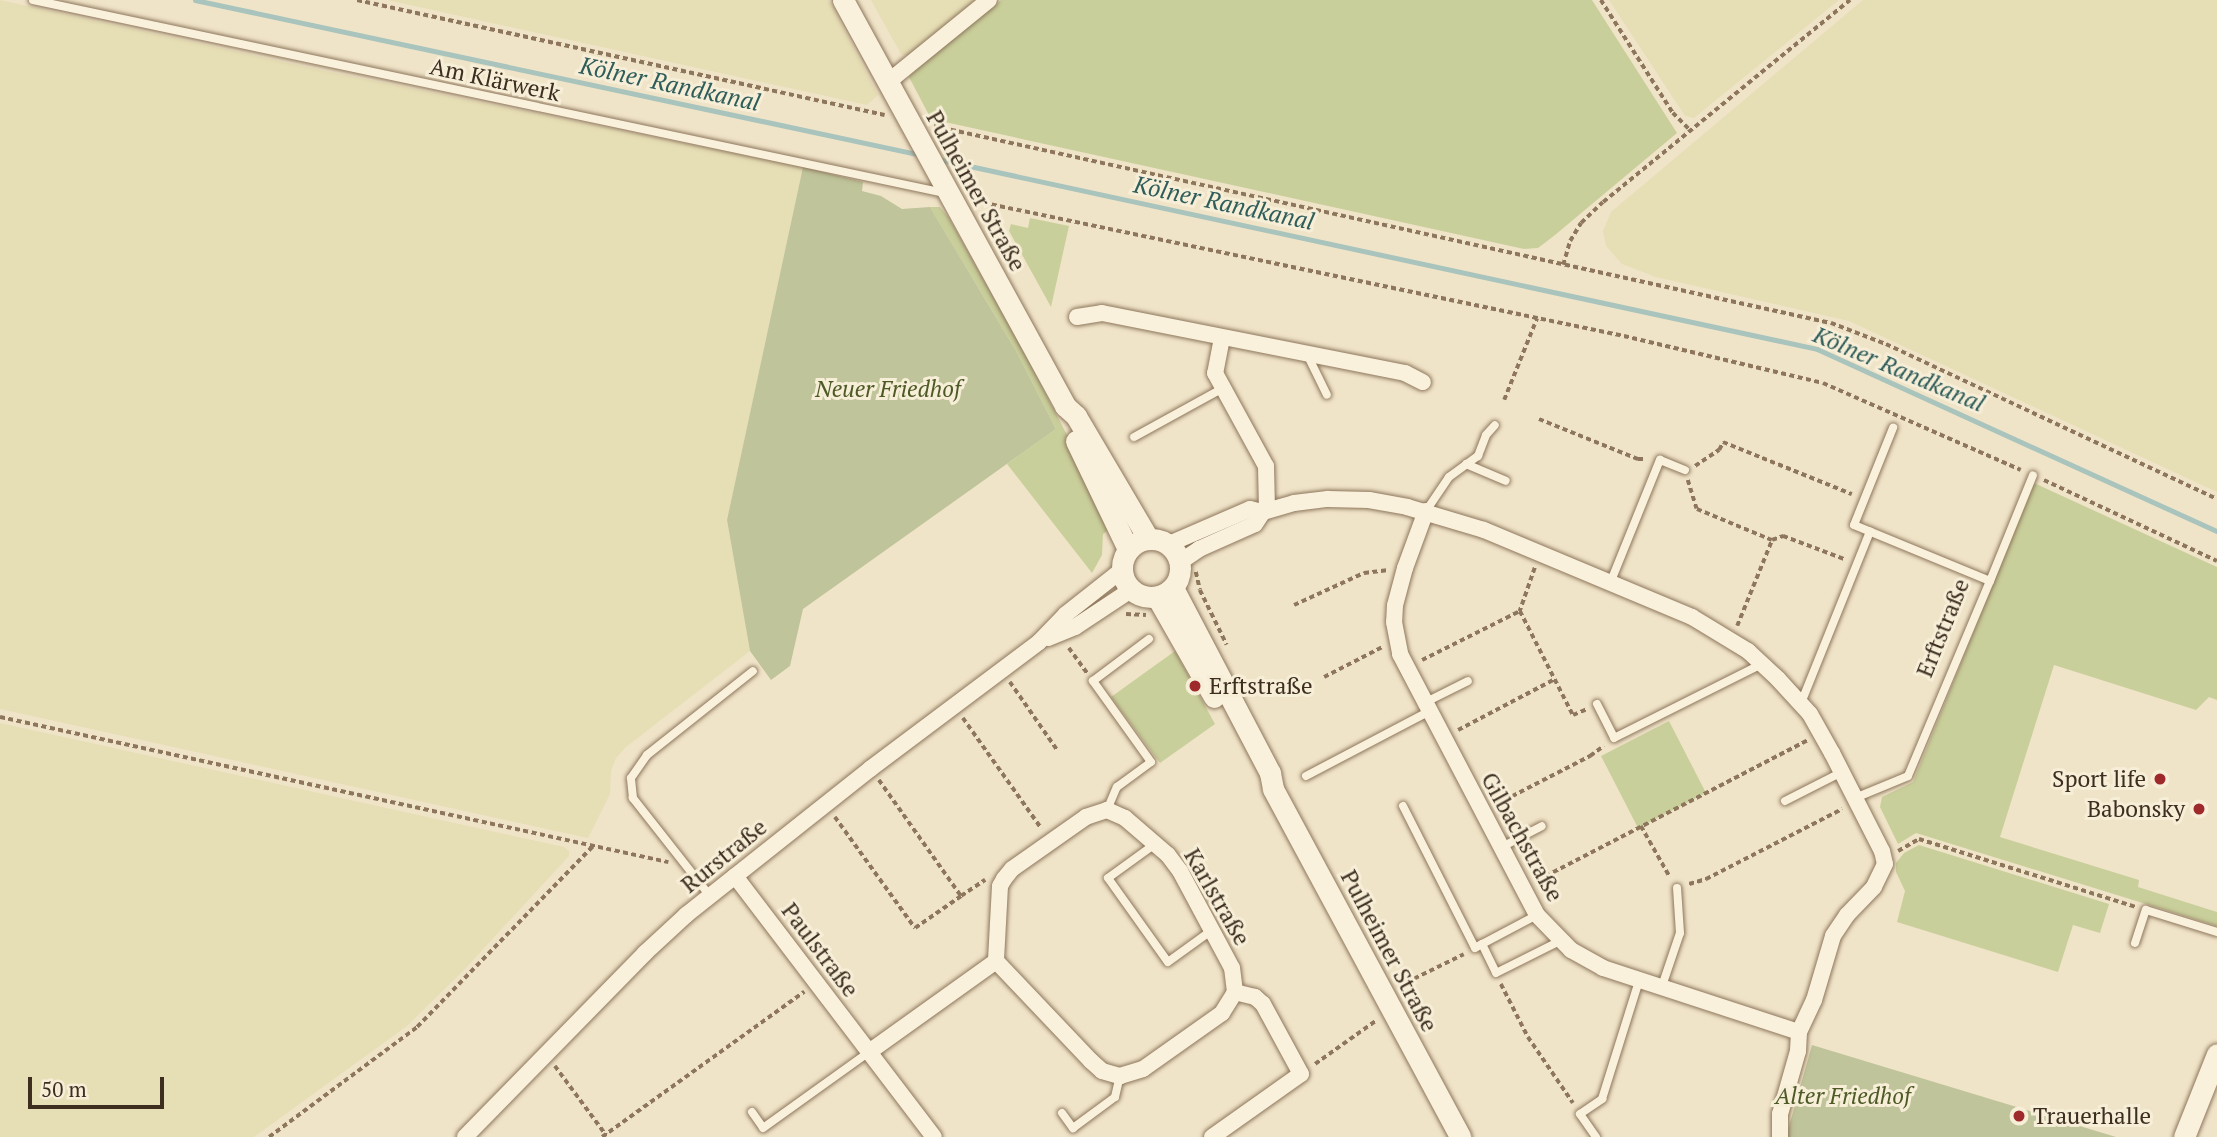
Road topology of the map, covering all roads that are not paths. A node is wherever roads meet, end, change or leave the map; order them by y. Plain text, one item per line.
1 (33, 0) edge
2 (843, 0) edge
3 (989, 0) edge
4 (888, 82) junction
5 (949, 194) junction
6 (1077, 317) dead end
7 (1222, 338) junction
8 (1308, 356) junction
9 (1423, 382) dead end
10 (1223, 388) junction
11 (1327, 395) dead end
12 (1065, 406) junction
13 (1495, 425) dead end
14 (1892, 429) dead end
15 (1133, 437) dead end
16 (1466, 464) junction
17 (1685, 470) road end
18 (2033, 475) road end
19 (1506, 481) dead end
20 (1265, 511) junction
21 (1426, 511) junction
22 (1870, 531) junction
23 (1148, 538) junction
24 (1128, 549) junction
25 (1175, 553) junction
26 (1122, 570) junction
27 (1990, 580) junction
28 (1611, 582) junction
29 (1131, 590) junction
30 (1165, 592) junction
31 (1149, 639) dead end
32 (1039, 642) junction
33 (1762, 664) junction
34 (753, 671) dead end
35 (1468, 681) dead end
36 (1801, 703) junction
37 (1597, 704) road end
38 (1426, 708) junction
39 (1842, 772) junction
40 (1306, 776) dead end
41 (1856, 800) junction
42 (1785, 801) dead end
43 (1403, 806) dead end
44 (1107, 810) junction
45 (1542, 826) dead end
46 (1155, 844) junction
47 (1500, 848) junction
48 (735, 876) junction
49 (1677, 888) road end
50 (710, 896) junction
51 (1536, 915) junction
52 (1212, 930) junction
53 (2217, 932) edge
54 (1560, 941) junction
55 (2135, 943) dead end
56 (1478, 946) junction
57 (996, 961) junction
58 (1639, 981) junction
59 (1661, 989) junction
60 (1235, 992) junction
61 (1799, 1032) junction
62 (869, 1052) junction
63 (2217, 1054) edge
64 (1119, 1076) junction
65 (752, 1112) dead end
66 (1062, 1112) dead end
67 (466, 1137) edge
68 (934, 1137) edge
69 (1212, 1137) edge
70 (1460, 1137) edge
71 (1596, 1137) edge
72 (1780, 1137) edge
73 (2184, 1137) edge

1 - 5 lane, Am Klärwerk
2 - 4 main road, Pulheimer Straße
3 - 4 street
4 - 5 main road, Pulheimer Straße
5 - 12 main road, Pulheimer Straße
6 - 7 street
7 - 8 street
7 - 10 street
8 - 9 street
8 - 11 lane
10 - 15 lane
10 - 20 street
12 - 23 main road, Pulheimer Straße
12 - 24 main road, Pulheimer Straße
13 - 16 lane
14 - 22 lane, Erftstraße
16 - 19 lane
16 - 21 lane
17 - 28 lane
18 - 27 lane
20 - 21 street
20 - 25 street
21 - 28 street
21 - 38 street, Gilbachstraße
22 - 27 lane, Erftstraße
22 - 36 lane
23 - 24 main road
23 - 25 main road
24 - 26 main road
25 - 30 main road
26 - 29 main road
26 - 32 street, Rurstraße
27 - 41 lane, Erftstraße
28 - 33 street
29 - 30 main road
29 - 32 street, Rurstraße
30 - 70 main road, Pulheimer Straße
31 - 44 lane
32 - 48 street, Rurstraße
33 - 36 street
33 - 37 lane
34 - 50 lane
35 - 38 lane
36 - 39 street
38 - 40 lane
38 - 47 street, Gilbachstraße
39 - 41 street
39 - 42 lane
41 - 61 street
43 - 56 lane
44 - 46 street, Karlstraße
44 - 57 street
45 - 47 lane
46 - 52 street, Karlstraße
46 - 52 lane
47 - 51 street, Gilbachstraße
48 - 50 street, Rurstraße
48 - 62 street, Paulstraße
49 - 59 lane
50 - 67 street, Rurstraße
51 - 54 street, Gilbachstraße
51 - 56 lane
52 - 60 street, Karlstraße
53 - 55 lane
54 - 56 lane
54 - 58 street, Gilbachstraße
57 - 62 street
57 - 64 street
58 - 59 street, Gilbachstraße
58 - 71 lane
59 - 61 street, Gilbachstraße
60 - 64 street
60 - 69 street
61 - 72 street
62 - 65 lane
62 - 68 street, Paulstraße
63 - 73 main road
64 - 66 lane

